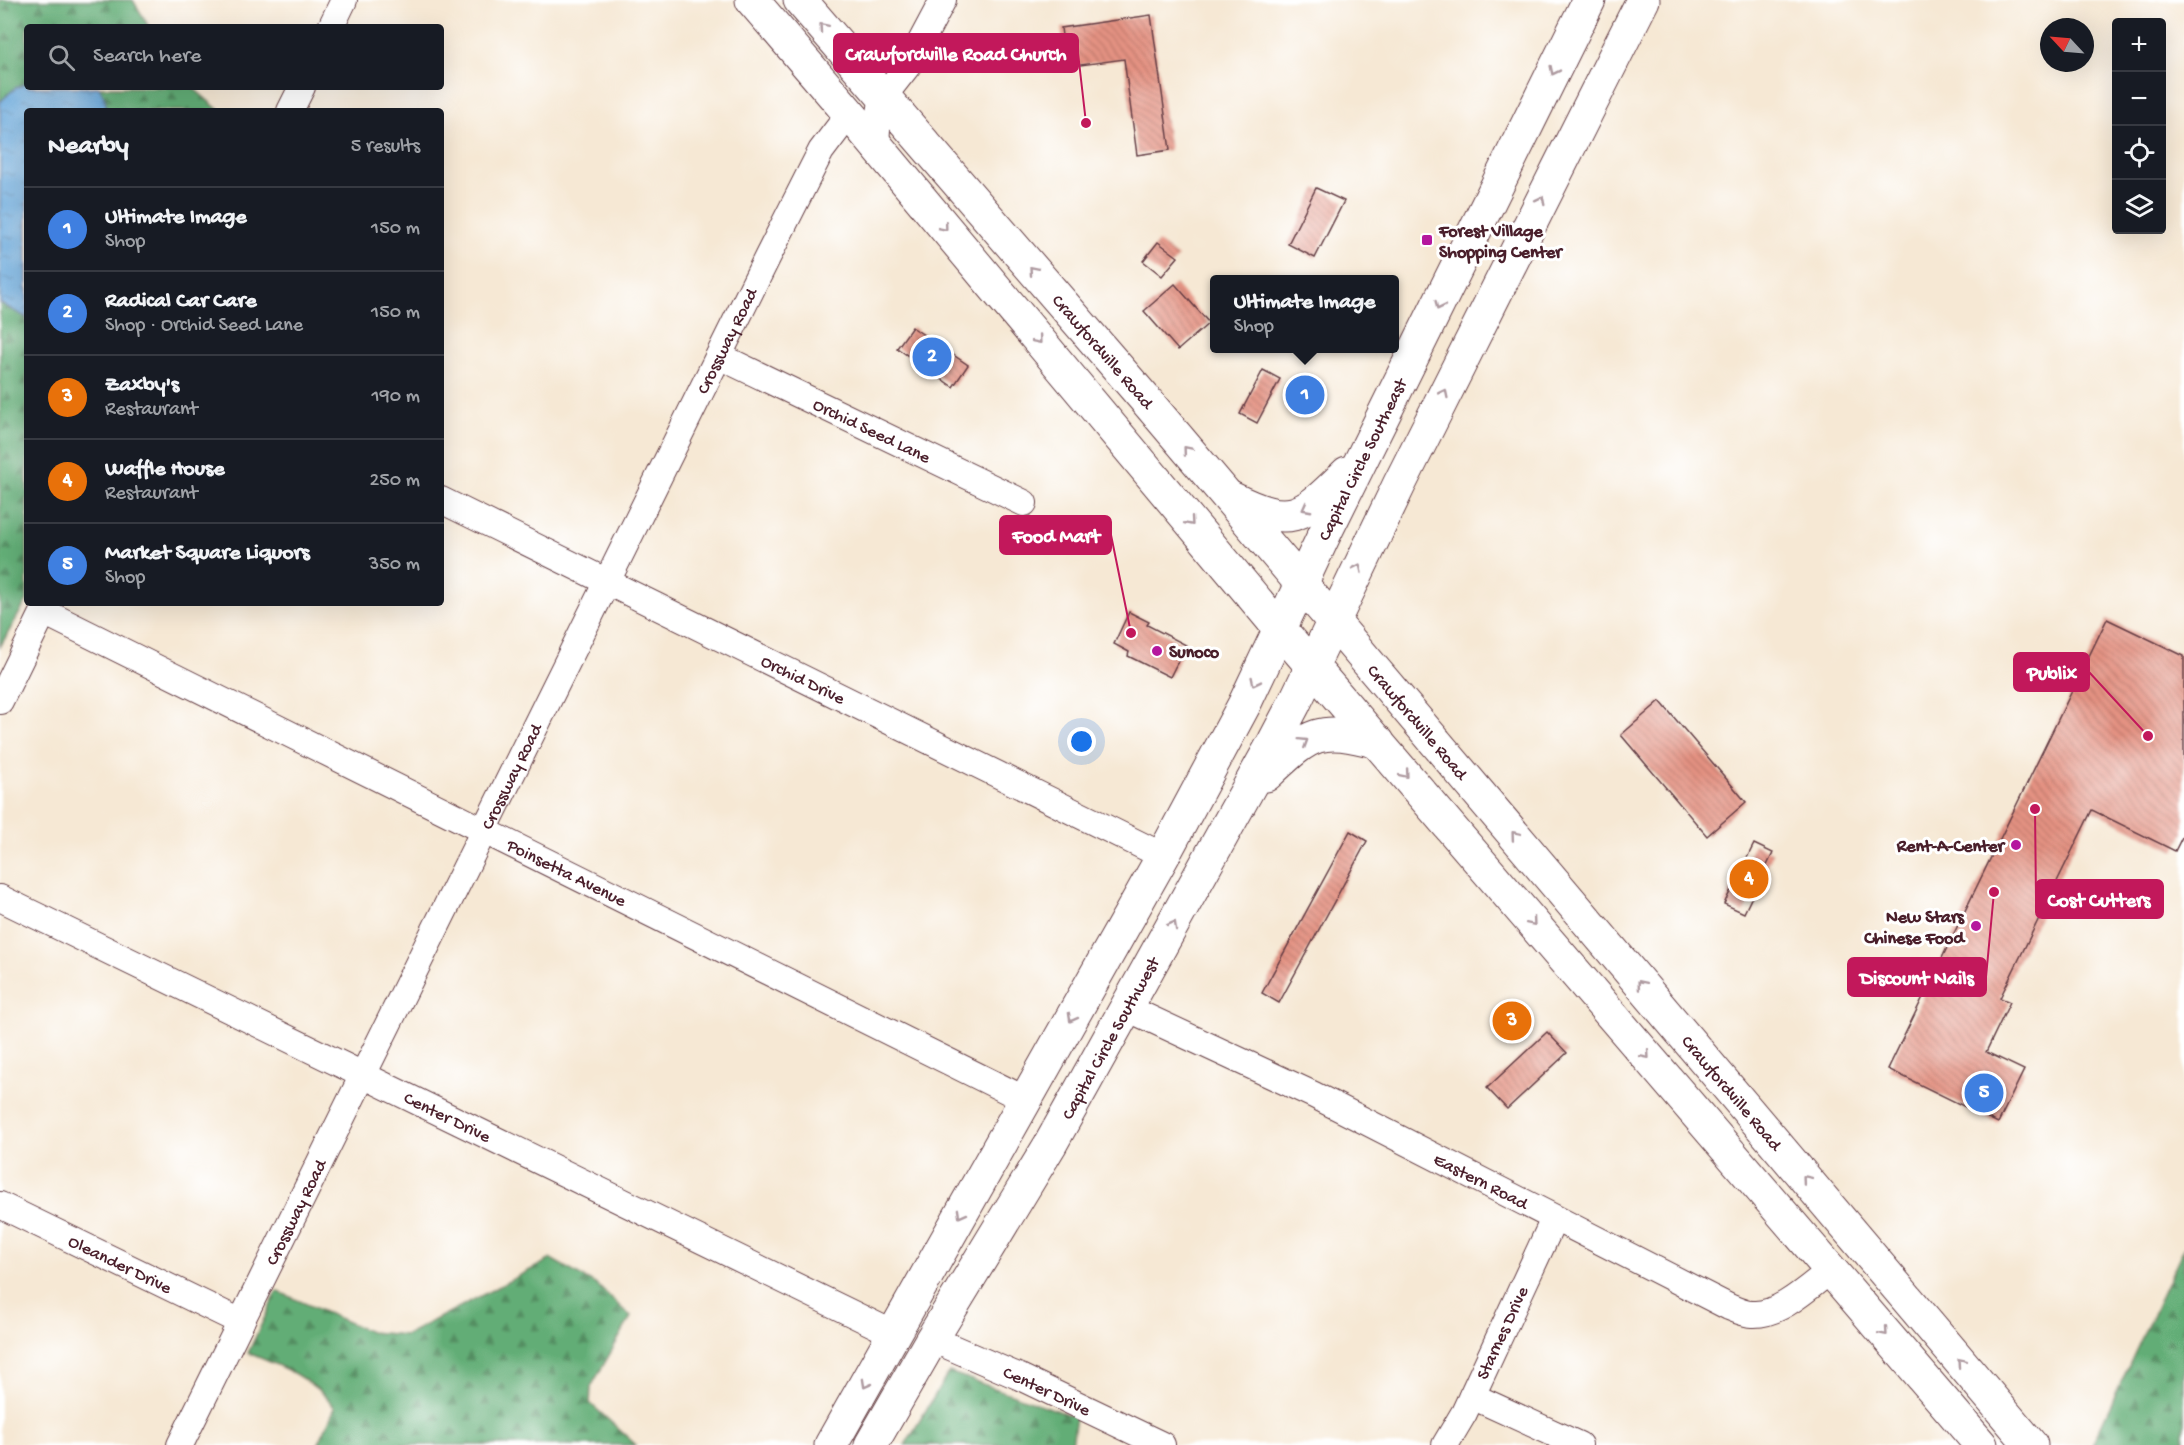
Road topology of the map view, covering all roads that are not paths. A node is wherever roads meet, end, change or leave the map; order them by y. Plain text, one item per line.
1 (344, 0) edge
2 (752, 0) edge
3 (800, 0) edge
4 (943, 0) edge
5 (1636, 4) edge
6 (1585, 9) edge
7 (332, 24) edge
8 (816, 75) junction
9 (300, 90) edge
10 (883, 97) junction
11 (292, 108) edge
12 (849, 114) junction
13 (876, 145) junction
14 (1568, 147) junction
15 (719, 356) junction
16 (1365, 454) junction
17 (1225, 495) junction
18 (444, 501) edge
19 (1024, 502) dead end
20 (607, 582) junction
21 (1301, 585) junction
22 (46, 607) edge
23 (1333, 621) junction
24 (1280, 629) junction
25 (1312, 666) junction
26 (0, 701) edge
27 (1378, 742) junction
28 (1245, 795) junction
29 (485, 830) junction
30 (1164, 856) junction
31 (0, 897) edge
32 (1127, 1008) junction
33 (364, 1074) junction
34 (1026, 1100) junction
35 (1767, 1196) junction
36 (0, 1205) edge
37 (1554, 1219) junction
38 (1843, 1224) junction
39 (1838, 1279) junction
40 (241, 1323) junction
41 (894, 1334) junction
42 (932, 1339) junction
43 (1472, 1396) junction
44 (180, 1445) edge
45 (831, 1445) edge
46 (871, 1445) edge
47 (1162, 1445) edge
48 (1445, 1445) edge
49 (1579, 1445) edge
50 (1982, 1445) edge
51 (2031, 1445) edge

1 - 7 street
2 - 8 main road
10 -> 3 main road, Crawfordville Road
4 - 10 street
5 - 14 main road
6 - 14 main road
6 -> 16 main road, Capital Circle Southeast
8 - 10 street
8 - 12 main road
9 - 11 street
10 - 13 street
17 -> 10 main road, Crawfordville Road
12 - 13 main road
12 - 15 street, Crossway Road
13 -> 24 main road
23 -> 14 main road
15 - 19 street, Orchid Seed Lane
15 - 20 street, Crossway Road
16 -> 17 main road
16 - 21 main road, Capital Circle Southeast
17 - 21 main road, Crawfordville Road
18 - 20 street, Orchid Drive
20 - 29 street, Crossway Road
20 - 30 street, Orchid Drive
21 - 23 main road, Crawfordville Road
21 - 24 main road, Capital Circle Southeast
22 - 26 street
22 - 29 street, Poinsetta Avenue
23 - 25 main road, Capital Circle Southwest
38 -> 23 main road, Crawfordville Road
24 - 25 main road
24 -> 30 main road
25 - 27 main road
25 - 28 main road, Capital Circle Southwest
28 -> 27 main road
27 -> 35 main road
32 -> 28 main road, Capital Circle Southwest
29 - 33 street, Crossway Road
29 - 34 street, Poinsetta Avenue
30 -> 34 main road
31 - 33 street, Center Drive
32 - 37 street, Eastern Road
32 - 42 main road, Capital Circle Southwest
33 - 40 street, Crossway Road
33 - 41 street, Center Drive
34 -> 41 main road
35 - 38 main road
35 - 39 main road
36 - 40 street, Oleander Drive
37 - 39 street, Eastern Road
37 - 43 street, Starnes Drive
38 - 39 main road
51 -> 38 main road, Crawfordville Road
39 -> 50 main road
40 - 44 street, Crossway Road
41 -> 45 main road
42 - 46 main road, Capital Circle Southwest
42 - 47 street, Center Drive
43 - 48 street, Starnes Drive
43 - 49 street

